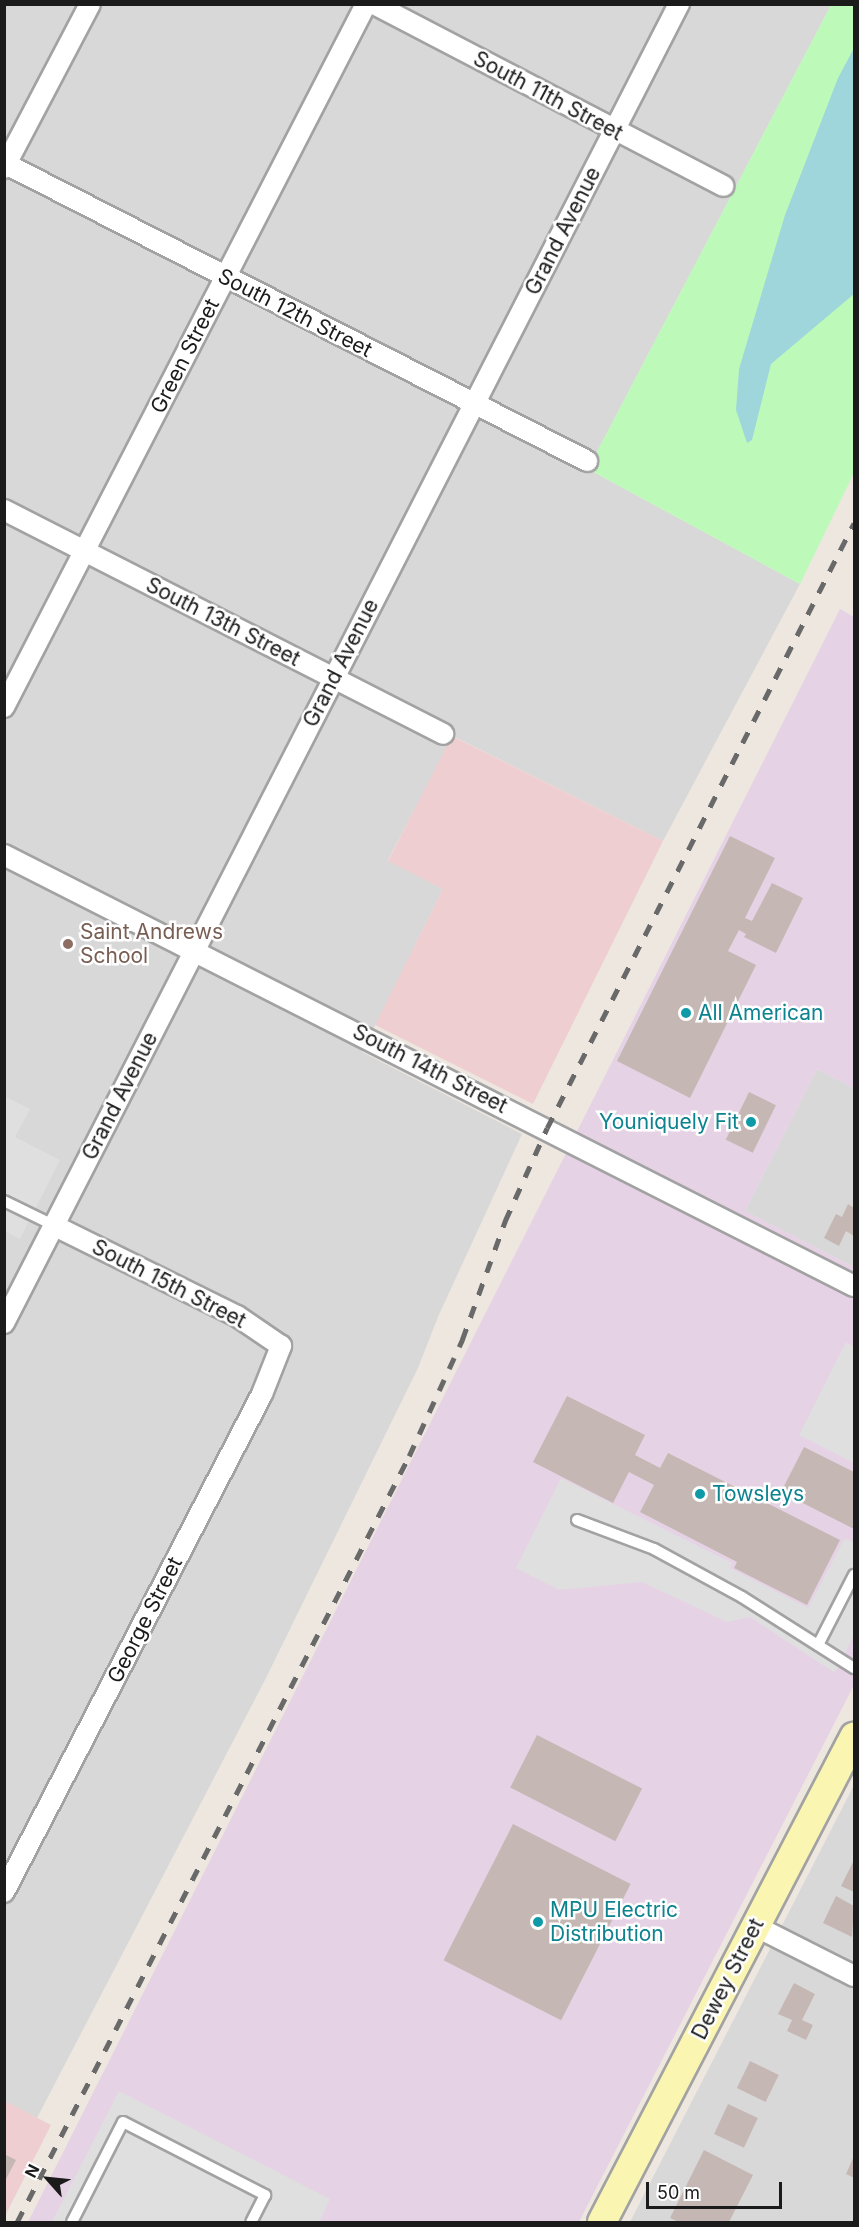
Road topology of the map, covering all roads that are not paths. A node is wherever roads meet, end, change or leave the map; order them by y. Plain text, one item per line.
1 (90, 4) edge
2 (366, 4) edge
3 (374, 4) edge
4 (679, 4) edge
5 (614, 130) junction
6 (5, 165) edge
7 (723, 186) dead end
8 (225, 277) junction
9 (476, 404) junction
10 (586, 462) dead end
11 (4, 510) edge
12 (86, 551) junction
13 (332, 679) junction
14 (4, 707) edge
15 (443, 734) dead end
16 (4, 855) edge
17 (193, 951) junction
18 (4, 1201) edge
19 (55, 1226) junction
20 (855, 1286) edge
21 (4, 1323) edge
22 (282, 1346) joint
23 (577, 1520) dead end
24 (855, 1575) edge
25 (818, 1645) junction
26 (855, 1668) edge
27 (855, 1737) edge
28 (4, 1892) edge
29 (755, 1926) junction
30 (855, 1976) edge
31 (72, 2223) edge
32 (251, 2223) edge
33 (602, 2223) edge

1 - 6 street
2 - 8 street, Green Street
3 - 5 street, South 11th Street
4 - 5 street, Grand Avenue
5 - 7 street, South 11th Street
5 - 9 street, Grand Avenue
6 - 8 street, South 12th Street
8 - 9 street, South 12th Street
8 - 12 street, Green Street
9 - 10 street, South 12th Street
9 - 13 street, Grand Avenue
11 - 12 street, South 13th Street
12 - 13 street, South 13th Street
12 - 14 street, Green Street
13 - 15 street, South 13th Street
13 - 17 street, Grand Avenue
16 - 17 street, South 14th Street
17 - 19 street, Grand Avenue
17 - 20 street, South 14th Street
18 - 19 lane
19 - 21 street, Grand Avenue
19 - 22 street, South 15th Street
22 - 28 street, George Street
23 - 25 lane
24 - 25 lane
25 - 26 lane
27 - 29 street, Dewey Street
29 - 30 street
29 - 33 street, Dewey Street
31 - 32 lane

